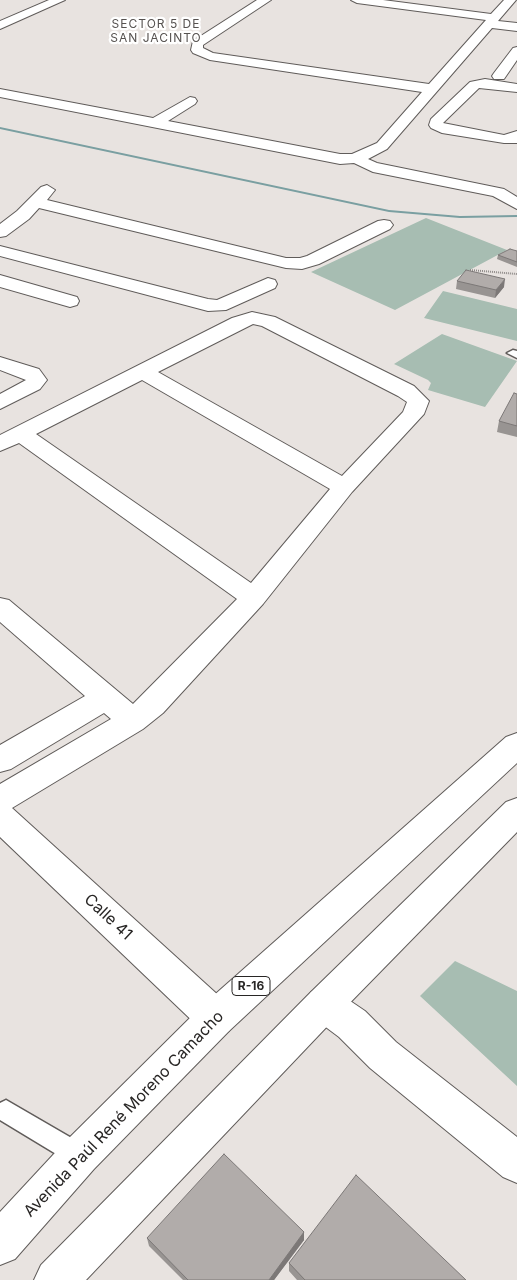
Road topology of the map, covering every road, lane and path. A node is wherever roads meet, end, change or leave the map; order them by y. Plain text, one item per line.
1 (59, 0) edge
2 (265, 0) edge
3 (357, 0) edge
4 (510, 0) edge
5 (0, 11) edge
6 (24, 15) junction
7 (492, 21) junction
8 (0, 25) edge
9 (517, 27) edge
10 (517, 51) edge
11 (498, 76) dead end
12 (517, 88) edge
13 (433, 89) junction
14 (0, 93) edge
15 (190, 101) dead end
16 (156, 123) junction
17 (517, 135) edge
18 (358, 158) junction
19 (517, 204) edge
20 (384, 225) dead end
21 (0, 232) edge
22 (0, 251) edge
23 (470, 270) edge
24 (491, 272) junction
25 (517, 274) edge
26 (487, 277) edge
27 (0, 281) edge
28 (268, 284) dead end
29 (70, 300) dead end
30 (0, 363) edge
31 (144, 372) junction
32 (0, 403) edge
33 (11, 439) edge
34 (344, 487) junction
35 (254, 598) junction
36 (0, 607) edge
37 (105, 698) junction
38 (133, 721) junction
39 (517, 745) edge
40 (0, 760) edge
41 (0, 800) edge
42 (517, 811) edge
43 (0, 817) edge
44 (324, 1004) junction
45 (216, 1018) junction
46 (6, 1111) dead end
47 (80, 1155) junction
48 (517, 1163) edge
49 (0, 1244) edge
50 (56, 1280) edge

1 - 6 street
2 - 13 street
3 - 7 street
4 - 7 street
5 - 6 street
6 - 8 street
7 - 9 street
7 - 13 street
10 - 11 street
12 - 17 street
13 - 18 street
14 - 16 street
15 - 16 street
16 - 18 street
18 - 19 street
20 - 21 street
22 - 28 street
23 - 24 path
24 - 25 path
24 - 26 path
27 - 29 street
30 - 32 street
31 - 33 street
31 - 34 street
31 - 34 street
33 - 35 street
34 - 35 street
35 - 38 street
36 - 37 street
37 - 38 street
37 - 40 street
38 - 41 street
39 - 45 street, Avenida Paúl René Moreno Camacho / R-16
42 - 44 street
43 - 45 street, Calle 41
44 - 48 street
44 - 50 street
45 - 47 street, Avenida Paúl René Moreno Camacho / R-16
46 - 47 lane
47 - 49 street, Avenida Paúl René Moreno Camacho / R-16

